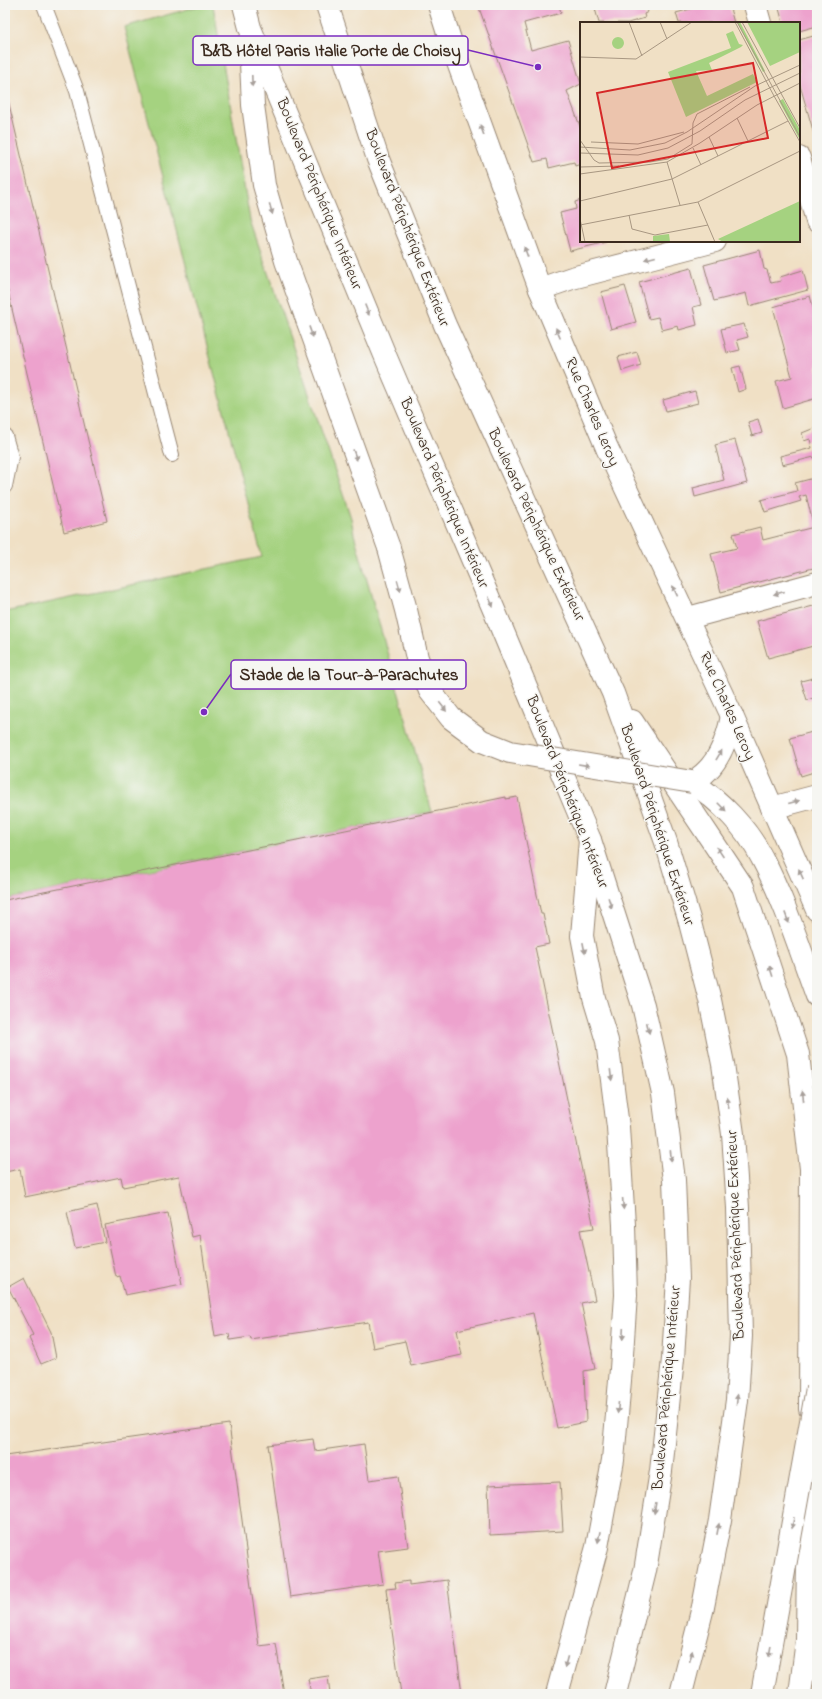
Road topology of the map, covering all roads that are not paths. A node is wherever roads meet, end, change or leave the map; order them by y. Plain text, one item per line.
1 (44, 5) edge
2 (244, 5) edge
3 (327, 5) edge
4 (439, 5) edge
5 (755, 5) edge
6 (760, 22) edge
7 (250, 28) junction
8 (800, 163) edge
9 (811, 219) edge
10 (711, 242) edge
11 (540, 288) junction
12 (5, 436) edge
13 (172, 455) dead end
14 (5, 486) edge
15 (817, 583) edge
16 (688, 618) junction
17 (613, 693) junction
18 (732, 716) junction
19 (692, 782) junction
20 (817, 796) edge
21 (772, 808) junction
22 (590, 840) junction
23 (817, 910) edge
24 (817, 996) edge
25 (817, 1388) edge
26 (557, 1694) edge
27 (616, 1694) edge
28 (681, 1694) edge
29 (762, 1694) edge
30 (800, 1694) edge

1 - 13 lane
2 - 7 main road, Boulevard Périphérique Intérieur
3 - 17 main road, Boulevard Périphérique Extérieur
11 -> 4 main road, Rue Charles Leroy
5 - 6 main road
7 -> 19 main road, bridge
7 -> 22 main road, Boulevard Périphérique Intérieur
8 - 9 main road
10 -> 11 main road
16 -> 11 main road, Rue Charles Leroy
12 - 14 lane
15 -> 16 main road
16 - 18 main road, Rue Charles Leroy
28 -> 17 main road, Boulevard Périphérique Extérieur
30 -> 17 main road
19 -> 18 main road
18 - 21 main road, Rue Charles Leroy
19 -> 24 main road
21 -> 20 main road
23 -> 21 main road, Rue Charles Leroy
22 -> 26 main road
22 -> 27 main road, Boulevard Périphérique Intérieur
25 -> 29 main road, bridge

